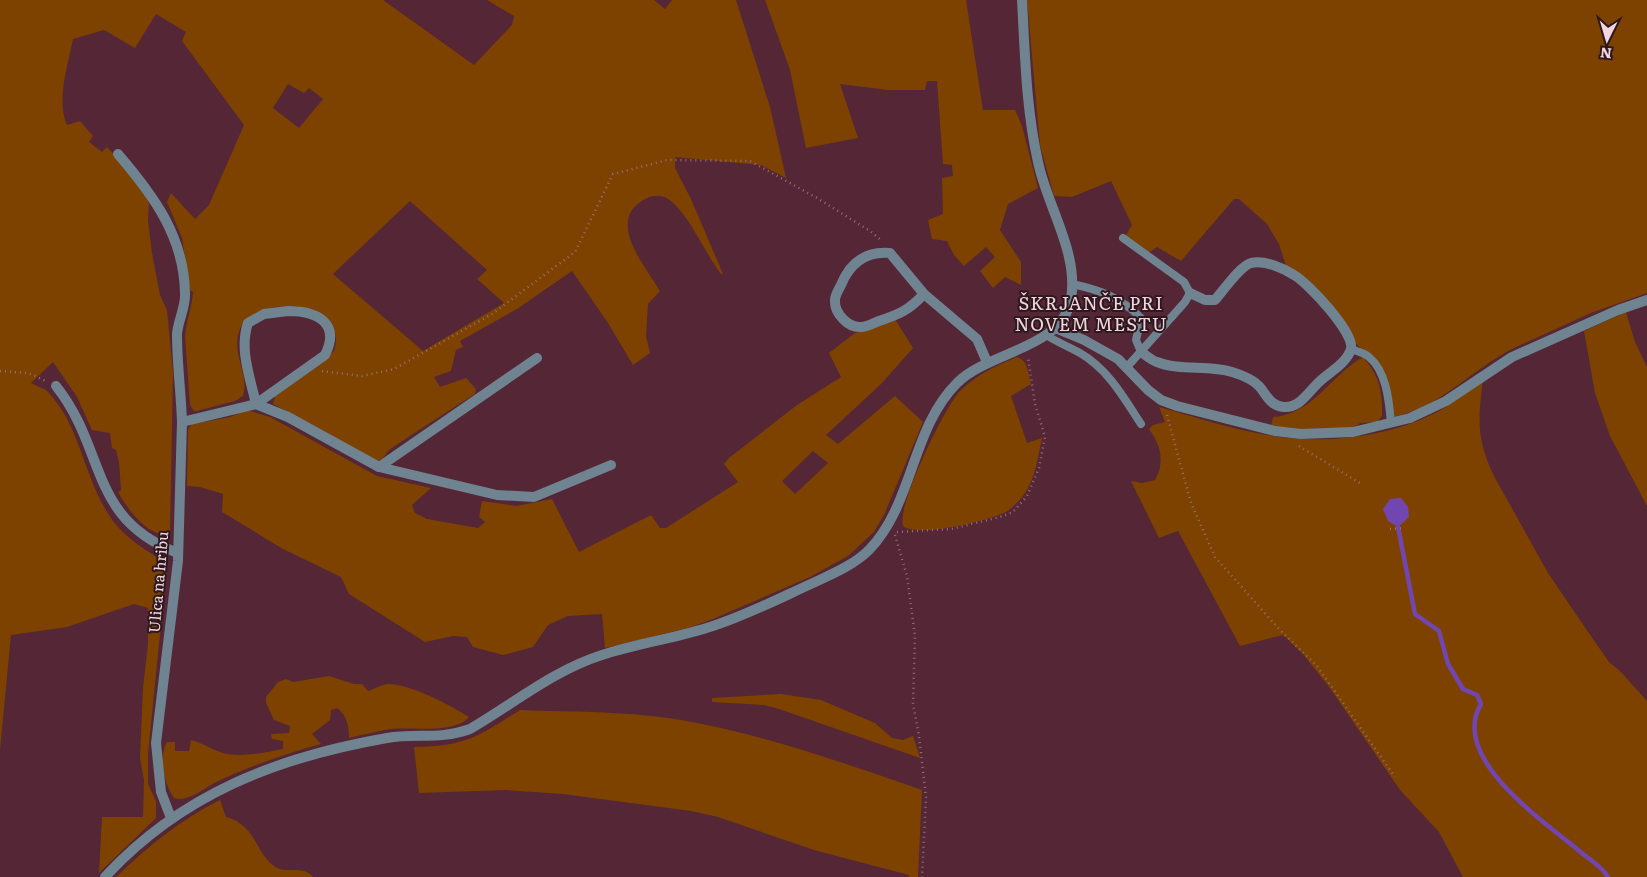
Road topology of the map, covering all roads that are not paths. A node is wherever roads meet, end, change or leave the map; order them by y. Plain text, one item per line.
1 (1022, 0) edge
2 (118, 154) dead end
3 (1123, 238) dead end
4 (1072, 284) junction
5 (1190, 293) junction
6 (924, 294) junction
7 (1647, 300) edge
8 (1056, 328) junction
9 (1046, 335) junction
10 (1351, 349) junction
11 (1141, 352) junction
12 (537, 358) dead end
13 (987, 362) junction
14 (1127, 367) junction
15 (56, 386) road end
16 (256, 404) junction
17 (182, 422) junction
18 (1391, 423) junction
19 (1141, 424) dead end
20 (611, 465) dead end
21 (379, 467) junction
22 (178, 553) junction
23 (171, 818) junction
24 (105, 877) edge

1 - 4 street
2 - 17 street, Ulica na hribu
3 - 5 lane
4 - 8 street
4 - 11 lane
5 - 10 street
5 - 11 lane
6 - 6 street
6 - 13 street
7 - 18 street
8 - 9 street
8 - 14 street
9 - 13 street
9 - 19 lane
10 - 11 street
10 - 18 lane
11 - 14 lane
12 - 21 street
13 - 23 street
14 - 18 street
15 - 22 street
16 - 16 street
16 - 17 street
16 - 21 street
17 - 22 street, Ulica na hribu
20 - 21 street
22 - 23 street, Ulica na hribu
23 - 24 street

